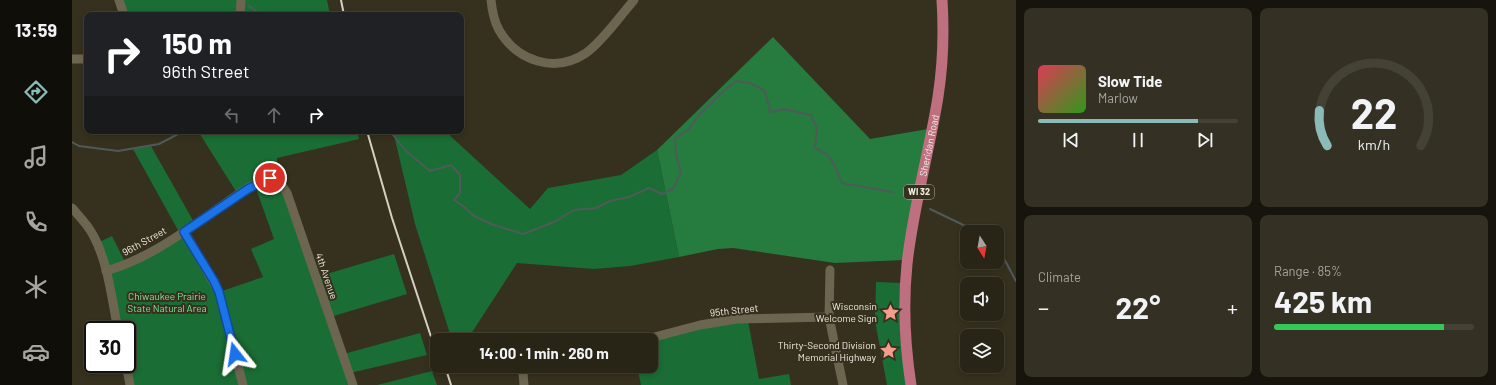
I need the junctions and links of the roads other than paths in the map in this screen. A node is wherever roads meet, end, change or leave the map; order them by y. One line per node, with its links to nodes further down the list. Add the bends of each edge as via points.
1 (119, 0): 6 (street)
2 (241, 0): 7 (street)
3 (491, 0): 4 (street, via 493,15 499,29 519,53 530,59 556,63 587,52 606,34)
4 (634, 0)
5 (942, 0): 25 (main road, Sheridan Road / WI 32, via 942,55 938,97 915,209 907,265 905,324)
6 (123, 12)
7 (240, 12)
8 (72, 59): 9 (street)
9 (84, 59)
10 (274, 178): 12 (street, 96th Street, via 248,189); 22 (street, 4th Avenue, via 281,183 287,193)
11 (72, 208): 14 (street, via 93,235)
12 (184, 232): 14 (street, 96th Street, via 142,258); 21 (street, via 219,292)
13 (830, 270): 15 (street)
14 (106, 271): 16 (street)
15 (829, 317): 17 (street, 95th Street, via 737,319); 24 (street)
16 (116, 321)
17 (658, 336)
18 (128, 373): 20 (street)
19 (523, 373): 23 (street)
20 (130, 385)
21 (243, 385)
22 (353, 385)
23 (524, 385)
24 (843, 385)
25 (911, 385)

